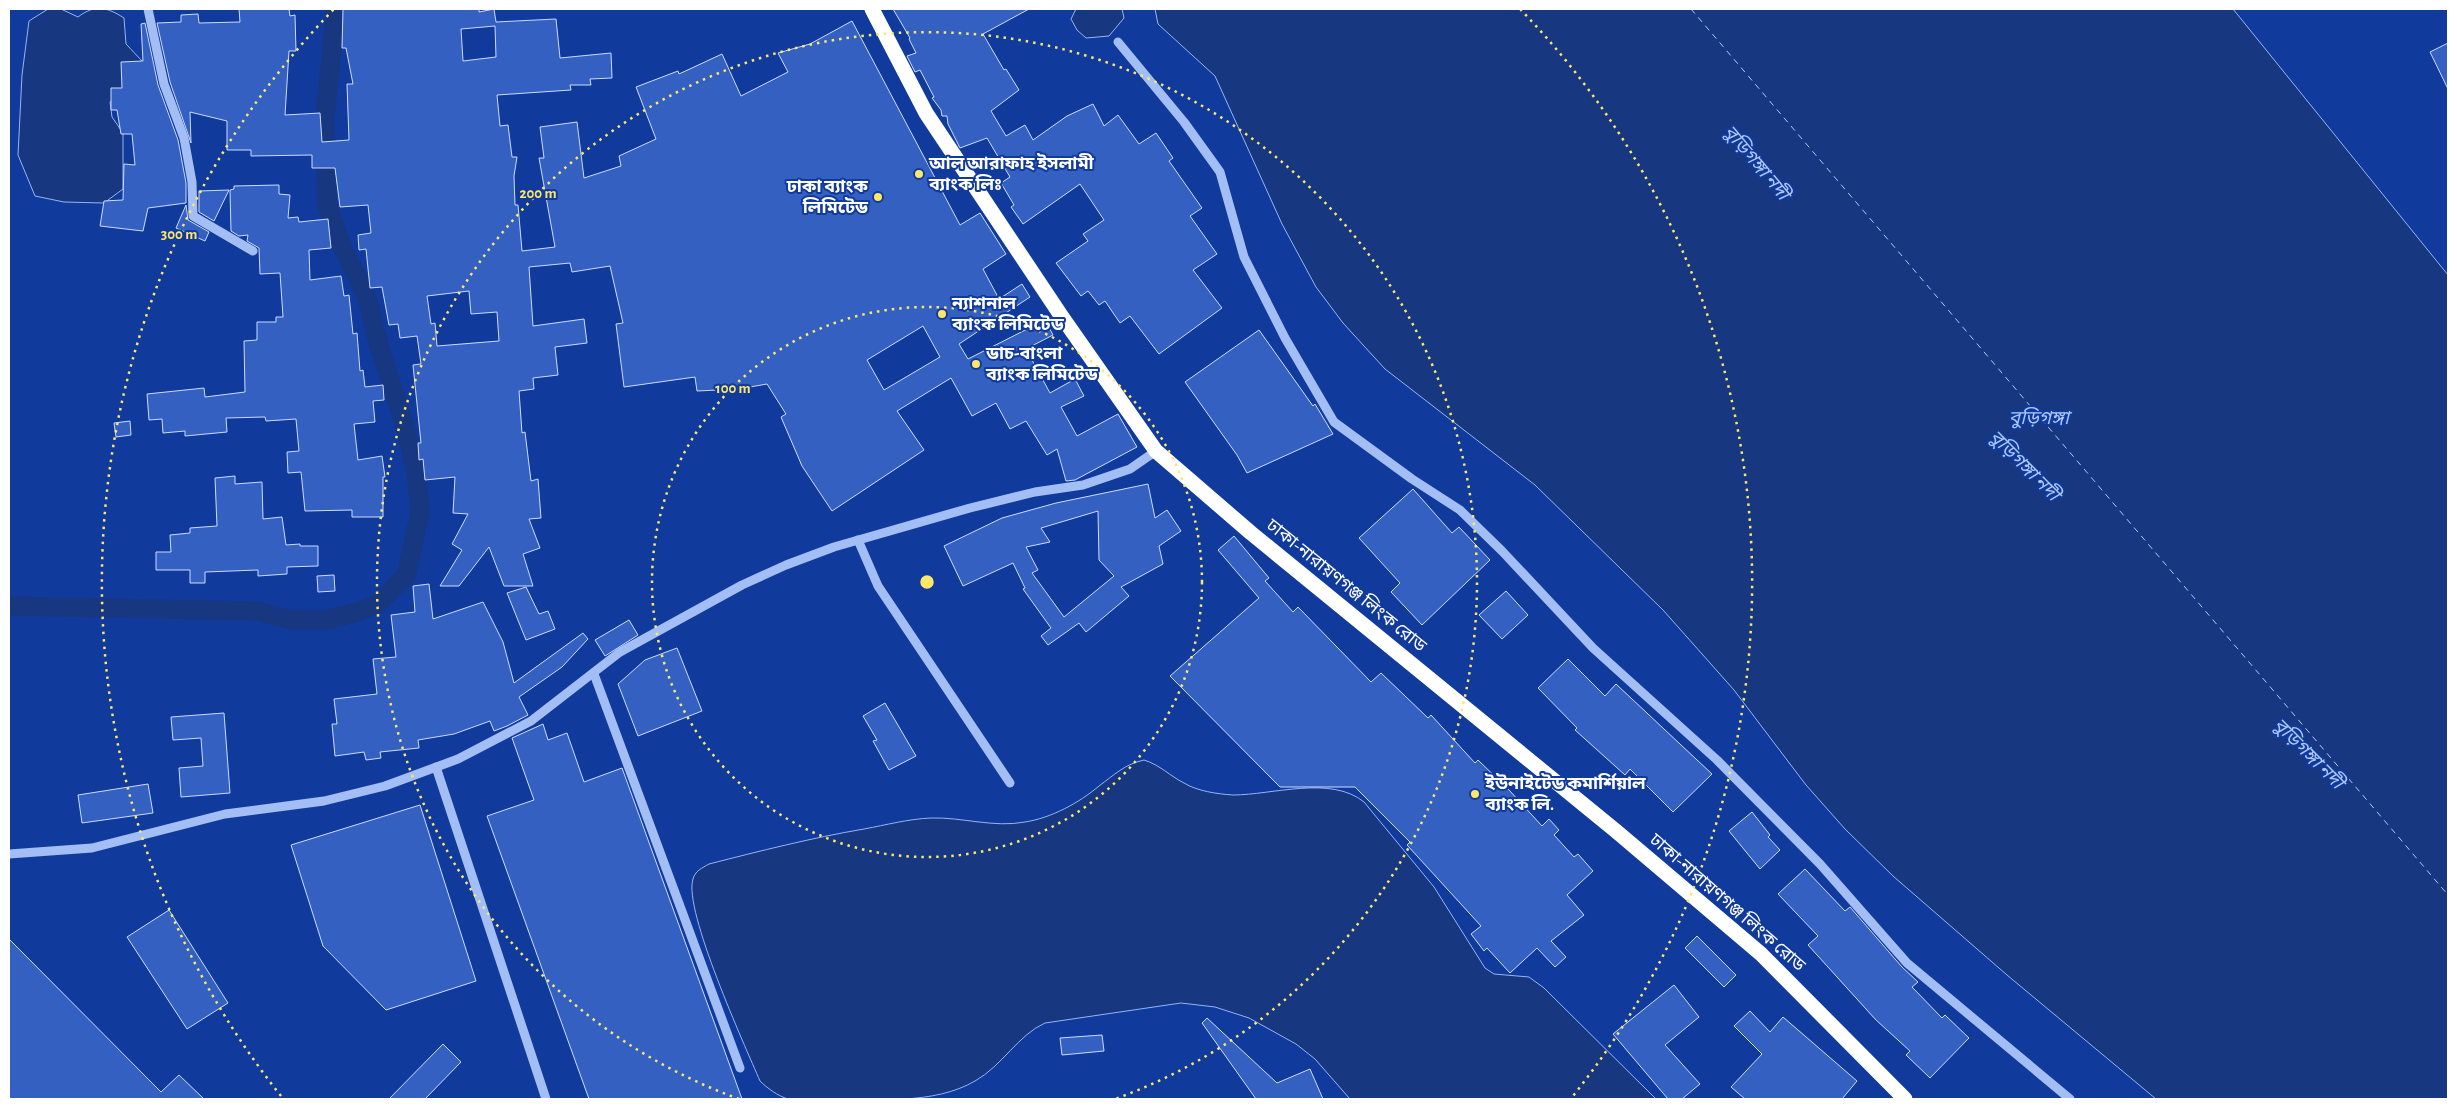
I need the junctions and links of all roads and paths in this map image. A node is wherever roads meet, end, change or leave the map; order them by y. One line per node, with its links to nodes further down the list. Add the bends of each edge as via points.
1 (148, 9): 4 (street, via 164,84 184,138 192,182 193,216)
2 (872, 9): 5 (highway, ঢাকা-নারায়ণগঞ্জ লিংক রোড, via 926,113)
3 (1118, 42): 14 (street, via 1184,122 1220,172 1244,257 1285,338 1334,422 1460,510 1593,648 1716,760 1792,836 1907,963)
4 (254, 251)
5 (1156, 452): 6 (street, via 1130,469 1083,486 1035,492); 13 (highway, ঢাকা-নারায়ণগঞ্জ লিংক রোড, via 1761,954)
6 (858, 540): 7 (street, via 786,565 742,585 620,652); 9 (street, via 878,586)
7 (594, 674): 8 (street, via 530,721); 11 (street)
8 (436, 767): 10 (street, via 385,786 324,801 225,814 92,848); 12 (street)
9 (1010, 782)
10 (9, 854)
11 (740, 1068)
12 (546, 1099)
13 (1904, 1099)
14 (2070, 1099)

